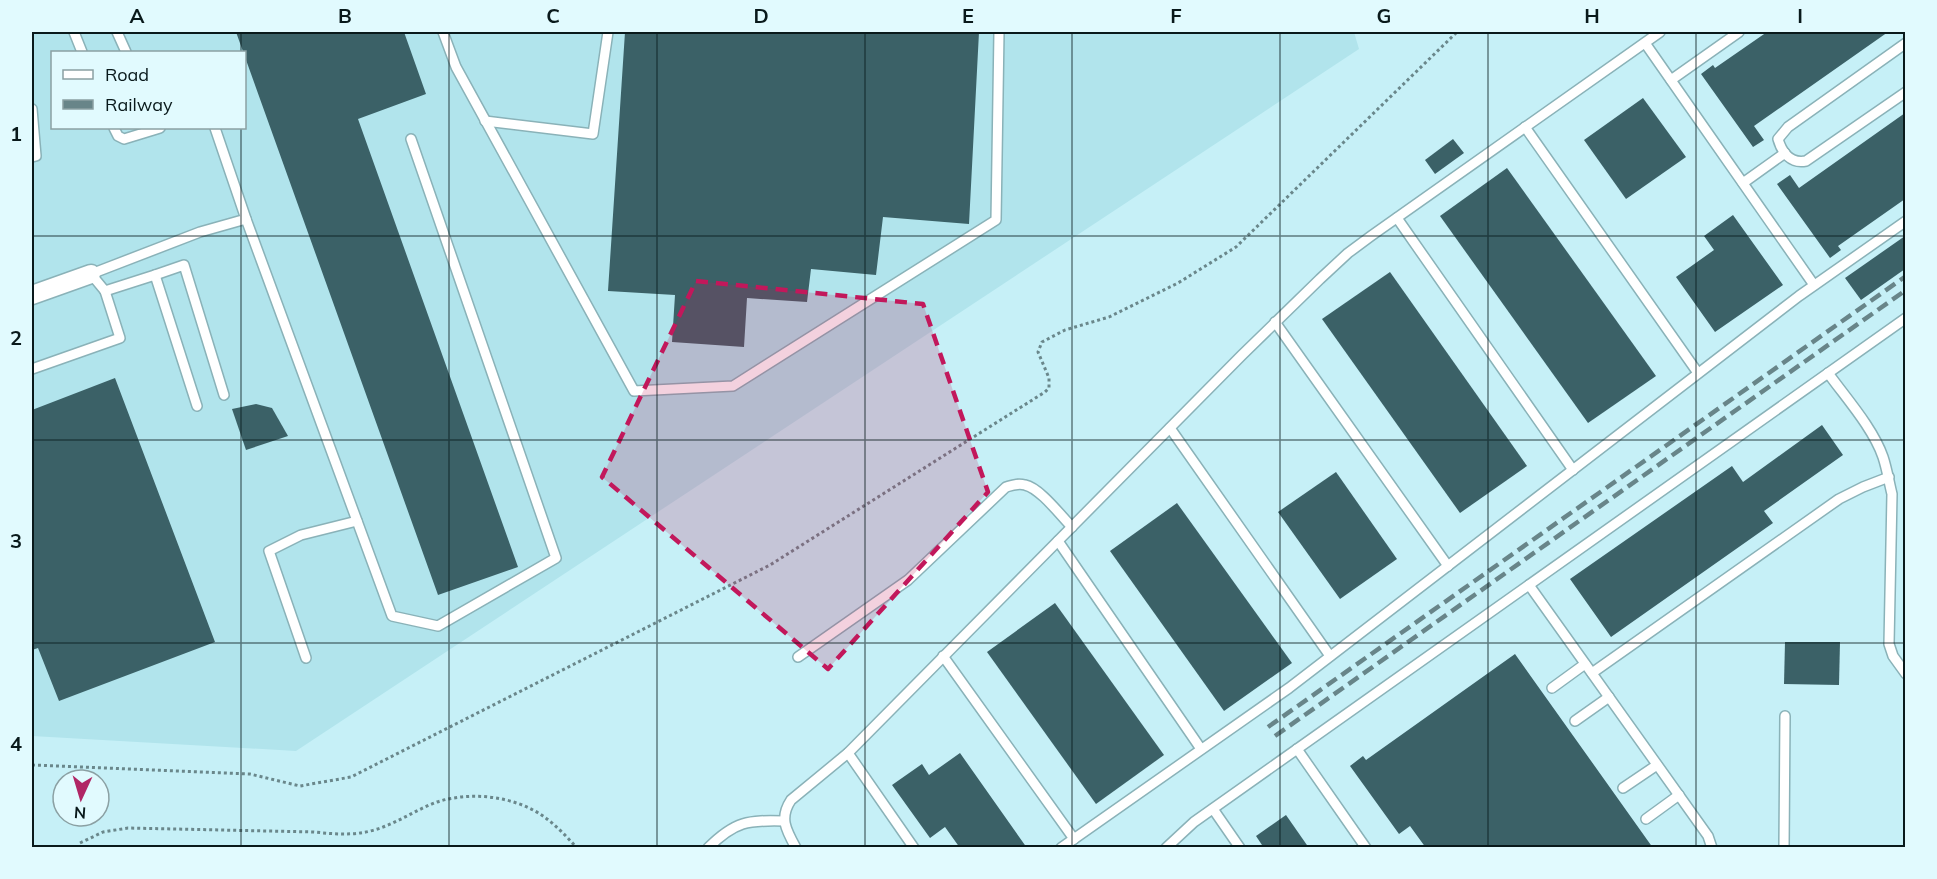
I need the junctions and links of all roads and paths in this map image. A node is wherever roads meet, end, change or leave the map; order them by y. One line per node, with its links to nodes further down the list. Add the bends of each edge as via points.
1 (74, 32): 11 (lane)
2 (117, 32): 12 (lane)
3 (443, 32): 16 (lane, via 456,67)
4 (608, 32): 16 (lane, via 593,134)
5 (999, 32): 16 (lane, via 996,220 733,386 634,391)
6 (1456, 32): 62 (path, via 1236,247 1178,283 1042,342 1038,352 1049,378 1046,392 770,565 351,777 300,786 250,774)
7 (1660, 32): 9 (lane)
8 (1739, 32): 13 (lane)
9 (1645, 43): 13 (lane); 17 (lane)
10 (1905, 43): 22 (lane, via 1788,126 1778,139)
11 (82, 51)
12 (126, 51)
13 (1671, 80): 24 (lane)
14 (1905, 92): 22 (lane, via 1806,161 1795,162)
15 (32, 109): 23 (lane, via 36,156)
16 (485, 121)
17 (1525, 127): 25 (lane); 36 (lane)
18 (114, 129): 19 (lane, via 124,139)
19 (155, 129)
20 (215, 129): 26 (lane)
21 (411, 139): 43 (lane, via 556,558 438,626 392,616)
22 (1785, 153): 24 (lane)
23 (32, 158)
24 (1743, 183): 30 (lane)
25 (1397, 218): 33 (lane, via 1348,253); 41 (lane)
26 (246, 219): 28 (lane, via 200,232); 43 (lane)
27 (1905, 221): 30 (lane)
28 (91, 274): 31 (lane); 32 (street)
29 (155, 274): 31 (lane); 38 (lane, via 184,265); 39 (lane)
30 (1814, 285): 36 (lane)
31 (105, 291): 35 (lane, via 120,338)
32 (32, 295)
33 (1275, 322): 40 (lane); 46 (lane)
34 (1903, 323): 37 (lane)
35 (32, 369)
36 (1698, 373): 41 (lane)
37 (1828, 373): 42 (lane, via 1873,436); 47 (lane)
38 (224, 395)
39 (197, 406)
40 (1170, 428): 44 (lane); 49 (lane)
41 (1573, 470): 46 (lane)
42 (1889, 477): 53 (lane, via 1839,499); 54 (lane, via 1889,644)
43 (357, 521): 51 (lane, via 300,535 269,551)
44 (1072, 527): 45 (lane); 50 (lane, via 1029,486 1006,487 908,580)
45 (1058, 541): 48 (lane); 59 (lane)
46 (1448, 566): 49 (lane)
47 (1529, 585): 52 (lane); 60 (lane)
48 (944, 656): 61 (lane); 69 (lane)
49 (1330, 656): 59 (lane)
50 (798, 657)
51 (306, 658)
52 (1585, 664): 53 (lane); 55 (lane)
53 (1592, 673): 56 (lane)
54 (1905, 674)
55 (1552, 688)
56 (1609, 698): 58 (lane); 63 (lane)
57 (1785, 716): 80 (lane)
58 (1575, 721)
59 (1201, 749): 69 (lane)
60 (1297, 749): 66 (lane); 78 (lane)
61 (848, 753): 68 (lane, via 791,800); 74 (lane)
62 (32, 765)
63 (1657, 765): 64 (lane); 65 (lane)
64 (1623, 788)
65 (1679, 795): 67 (lane); 79 (lane)
66 (1213, 809): 76 (lane); 77 (lane)
67 (1646, 819)
68 (784, 821): 72 (lane, via 740,824); 73 (lane)
69 (1074, 838): 75 (lane)
70 (80, 843): 71 (path, via 103,832 128,828 358,834 437,802 491,797 517,803 545,817)
71 (577, 848)
72 (708, 848)
73 (796, 848)
74 (914, 848)
75 (1061, 848)
76 (1166, 848)
77 (1240, 848)
78 (1366, 848)
79 (1712, 848)
80 (1784, 848)

